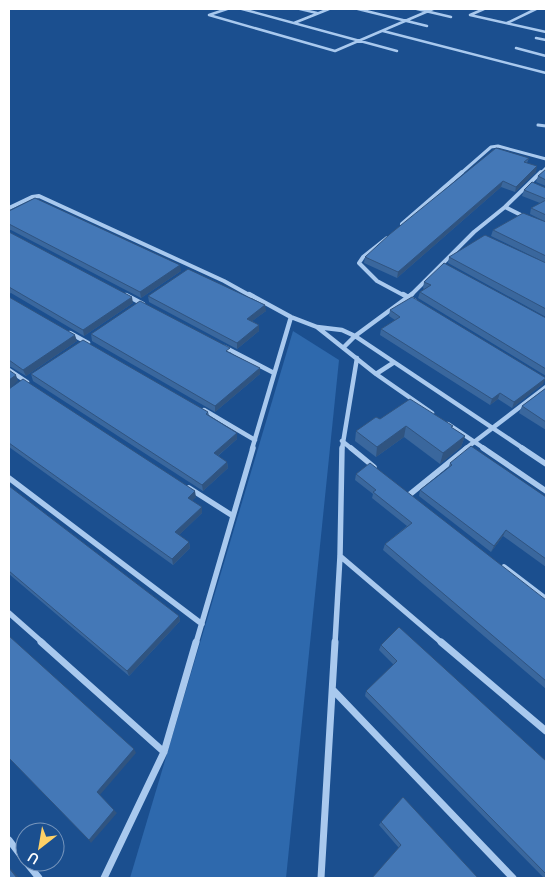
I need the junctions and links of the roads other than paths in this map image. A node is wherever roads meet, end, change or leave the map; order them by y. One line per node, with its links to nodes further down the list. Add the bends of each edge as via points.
1 (228, 9): 20 (street, via 209,15 335,51)
2 (242, 9): 14 (street)
3 (300, 9): 11 (street)
4 (329, 9): 11 (street)
5 (358, 9): 13 (street)
6 (417, 9): 10 (street)
7 (433, 9): 10 (street)
8 (484, 9): 15 (street, via 470,15)
9 (536, 9): 15 (street)
10 (428, 11): 12 (street); 13 (street)
11 (318, 13): 14 (street)
12 (452, 17)
13 (405, 21): 16 (street); 17 (street)
14 (293, 23): 20 (street)
15 (507, 23): 18 (street)
16 (427, 26)
17 (382, 30): 20 (street); 25 (street)
18 (546, 32)
19 (536, 38): 21 (street)
20 (359, 40): 23 (street)
21 (546, 40)
22 (516, 48): 24 (street)
23 (397, 51)
24 (546, 56)
25 (546, 73)
26 (538, 125): 27 (street)
27 (546, 126)
28 (546, 159): 35 (street, via 491,147)
29 (546, 168): 30 (street)
30 (530, 183): 31 (street); 32 (street)
31 (538, 187)
32 (505, 207): 34 (street); 37 (street)
33 (9, 208): 40 (street, via 39,196)
34 (530, 218)
35 (400, 226)
36 (393, 232): 44 (street, via 359,263 380,284)
37 (474, 232): 38 (street); 39 (street)
38 (482, 236)
39 (441, 264): 41 (street); 44 (street)
40 (194, 267): 42 (street); 50 (street)
41 (450, 269)
42 (187, 272)
43 (124, 294): 47 (street)
44 (409, 297): 46 (street); 54 (street)
45 (149, 298): 47 (street)
46 (417, 302)
47 (141, 303): 48 (street); 49 (street)
48 (149, 307)
49 (133, 308)
50 (290, 316): 51 (street); 63 (street)
51 (318, 327): 54 (street, via 342,330); 59 (street)
52 (68, 331): 55 (street)
53 (92, 336): 55 (street)
54 (355, 336): 59 (street); 61 (street)
55 (84, 341): 57 (street); 58 (street)
56 (216, 342): 63 (street)
57 (77, 346)
58 (93, 346)
59 (344, 347): 60 (street)
60 (356, 358): 64 (street); 73 (street)
61 (393, 363): 64 (street); 71 (street)
62 (9, 370): 66 (street)
63 (274, 373): 72 (street)
64 (376, 374): 74 (street)
65 (33, 376): 66 (street)
66 (25, 381): 67 (street); 68 (street)
67 (17, 386)
68 (34, 386)
69 (546, 387): 71 (street)
70 (195, 405): 72 (street)
71 (492, 429): 74 (street); 75 (street)
72 (255, 440): 83 (street)
73 (342, 441): 76 (street); 84 (street)
74 (474, 442): 80 (street); 81 (street)
75 (546, 464)
76 (379, 471)
77 (9, 478): 88 (street)
78 (183, 484): 83 (street)
79 (401, 489): 81 (street)
80 (546, 491)
81 (408, 495): 82 (street)
82 (416, 501)
83 (233, 516): 88 (street)
84 (340, 556): 89 (street); 90 (street)
85 (500, 565): 86 (street)
86 (546, 600)
87 (9, 613): 91 (street)
88 (202, 624): 91 (street)
89 (333, 690): 93 (street); 94 (street)
90 (546, 731)
91 (164, 752): 92 (street)
92 (104, 878)
93 (321, 878)
94 (512, 878)

